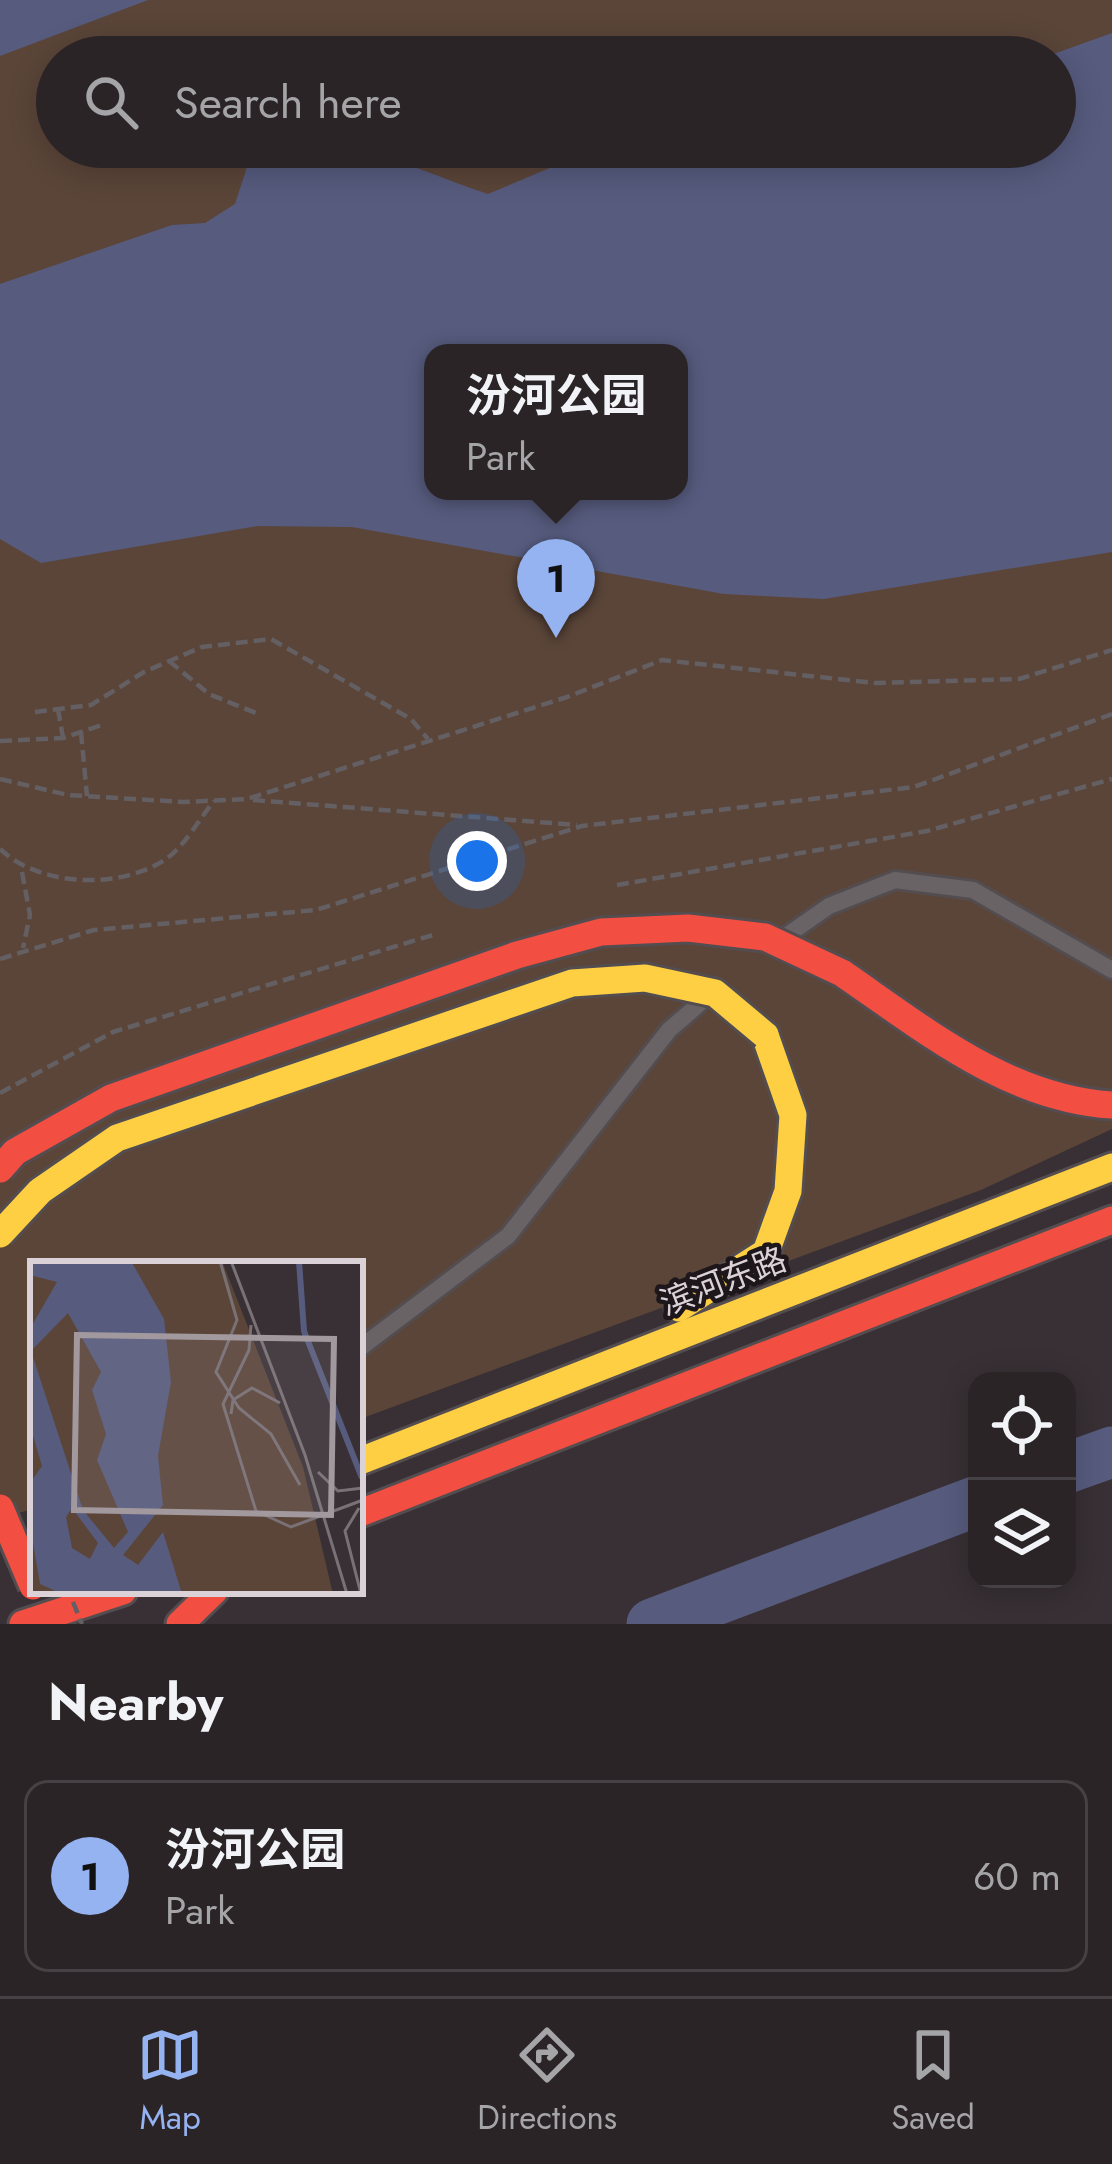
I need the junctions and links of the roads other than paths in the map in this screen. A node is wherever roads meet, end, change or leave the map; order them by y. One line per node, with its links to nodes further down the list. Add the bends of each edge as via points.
1 (760, 954): 2 (lane, via 829,906 896,880 974,890)
2 (1112, 970)
3 (728, 978): 9 (lane, via 669,1030 508,1237)
4 (1112, 1106): 6 (main road, bridge, via 1036,1091 765,937 688,928 601,932 110,1098 15,1152)
5 (1112, 1167): 10 (main road, 滨河东路)
6 (0, 1169)
7 (1112, 1220): 13 (main road)
8 (0, 1234): 10 (main road, bridge, via 40,1191 117,1138 572,982 645,978 715,994 765,1035 793,1114 788,1192 766,1252 702,1296)
9 (363, 1346)
10 (488, 1412): 11 (main road, 滨河东路)
11 (363, 1460)
12 (0, 1508): 15 (main road, bridge)
13 (363, 1512)
14 (30, 1572): 16 (main road)
15 (30, 1579)
16 (0, 1582)
17 (36, 1594): 23 (main road)
18 (114, 1594): 22 (main road)
19 (211, 1594): 24 (main road)
20 (0, 1609): 21 (main road)
21 (7, 1624)
22 (23, 1624)
23 (49, 1624)
24 (180, 1624)

